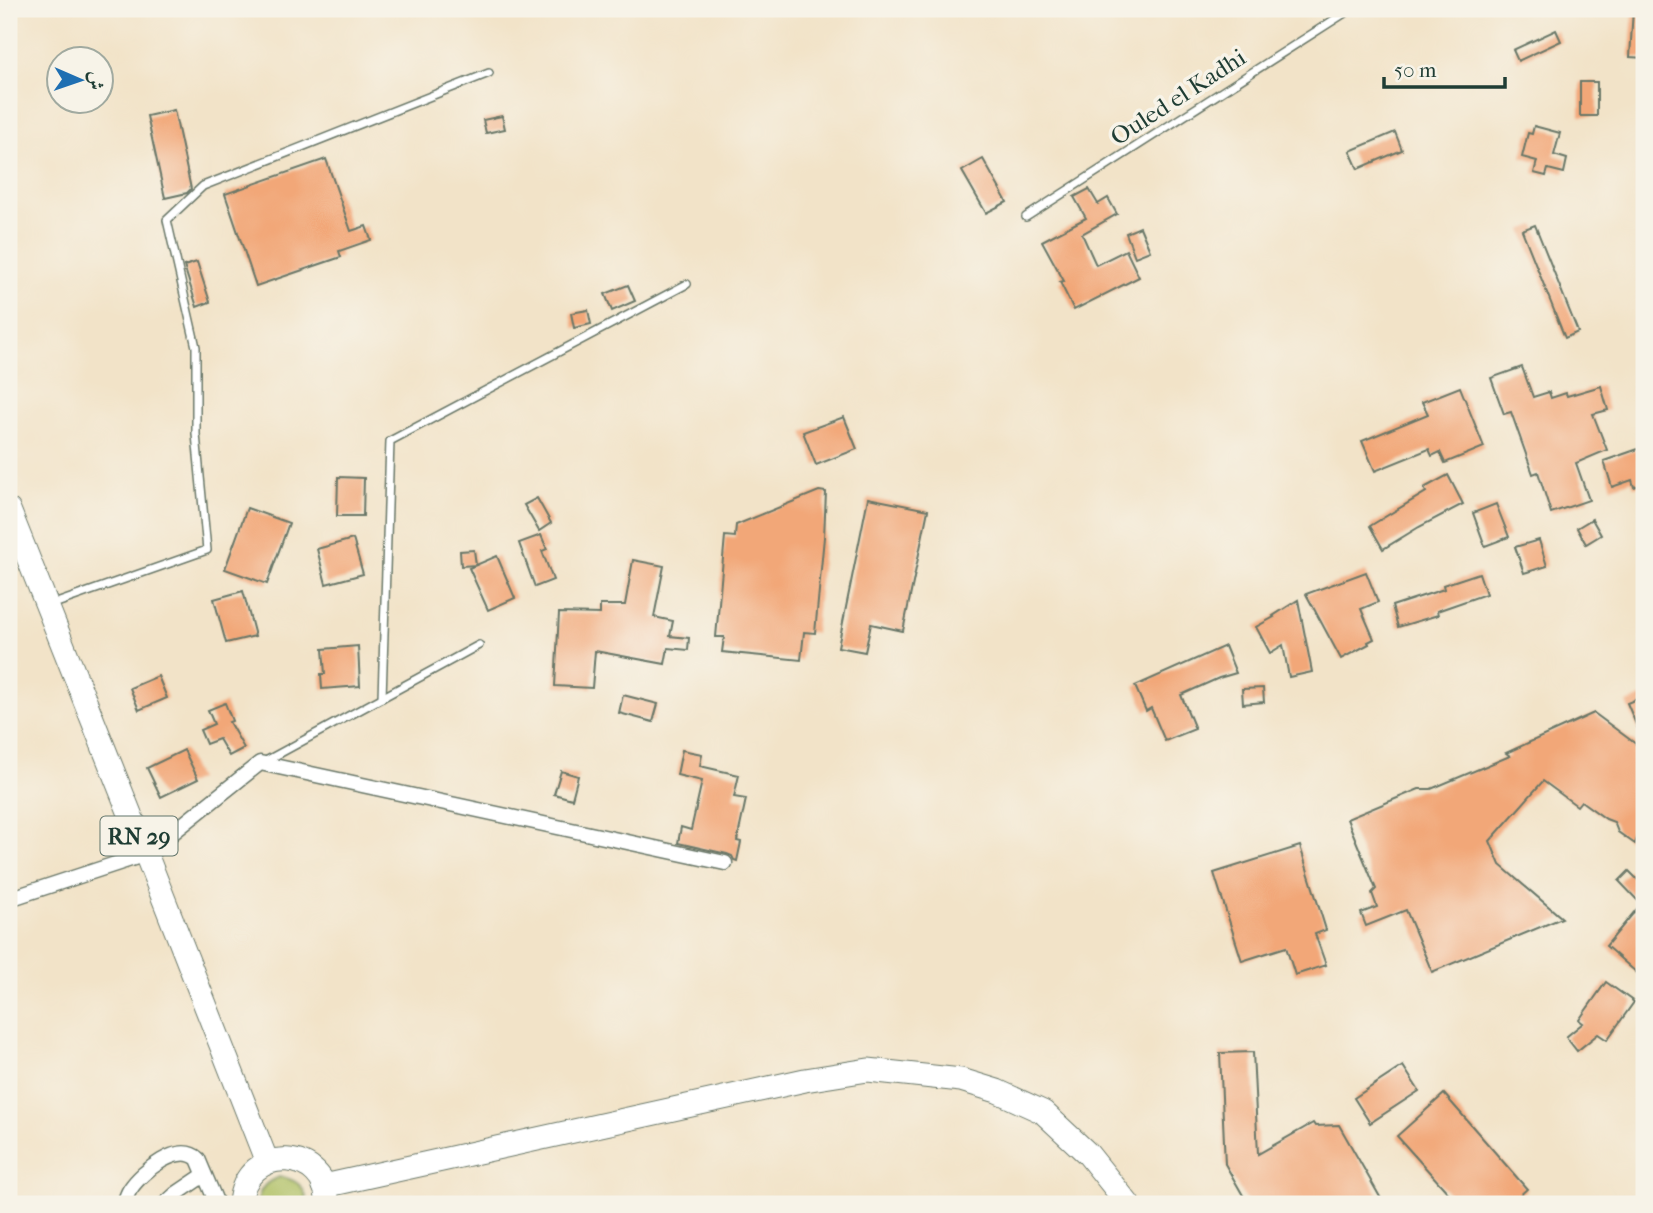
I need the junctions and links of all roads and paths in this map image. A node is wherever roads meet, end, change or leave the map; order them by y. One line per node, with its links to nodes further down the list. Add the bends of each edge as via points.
1 (1351, 9): 3 (lane, Ouled el Kadhi)
2 (489, 73): 6 (lane, via 203,186 167,220 196,347 196,434 207,550)
3 (1026, 217)
4 (687, 284): 8 (lane, via 390,441)
5 (9, 510): 6 (main road, RN 29)
6 (47, 606): 10 (main road, RN 29)
7 (480, 645): 8 (lane)
8 (382, 698): 9 (lane)
9 (260, 763): 10 (street); 11 (street)
10 (146, 854): 12 (street); 13 (main road, RN 29)
11 (725, 863)
12 (9, 899)
13 (267, 1162): 15 (main road, via 300,1162 315,1171); 19 (main road, via 247,1180)
14 (204, 1175): 16 (street, via 192,1154 166,1158 144,1172); 17 (street); 18 (street)
15 (326, 1195): 20 (main road, via 792,1083 868,1070 961,1080 1043,1112 1088,1154)
16 (124, 1204)
17 (165, 1204)
18 (217, 1204)
19 (240, 1204)
20 (1128, 1204)

